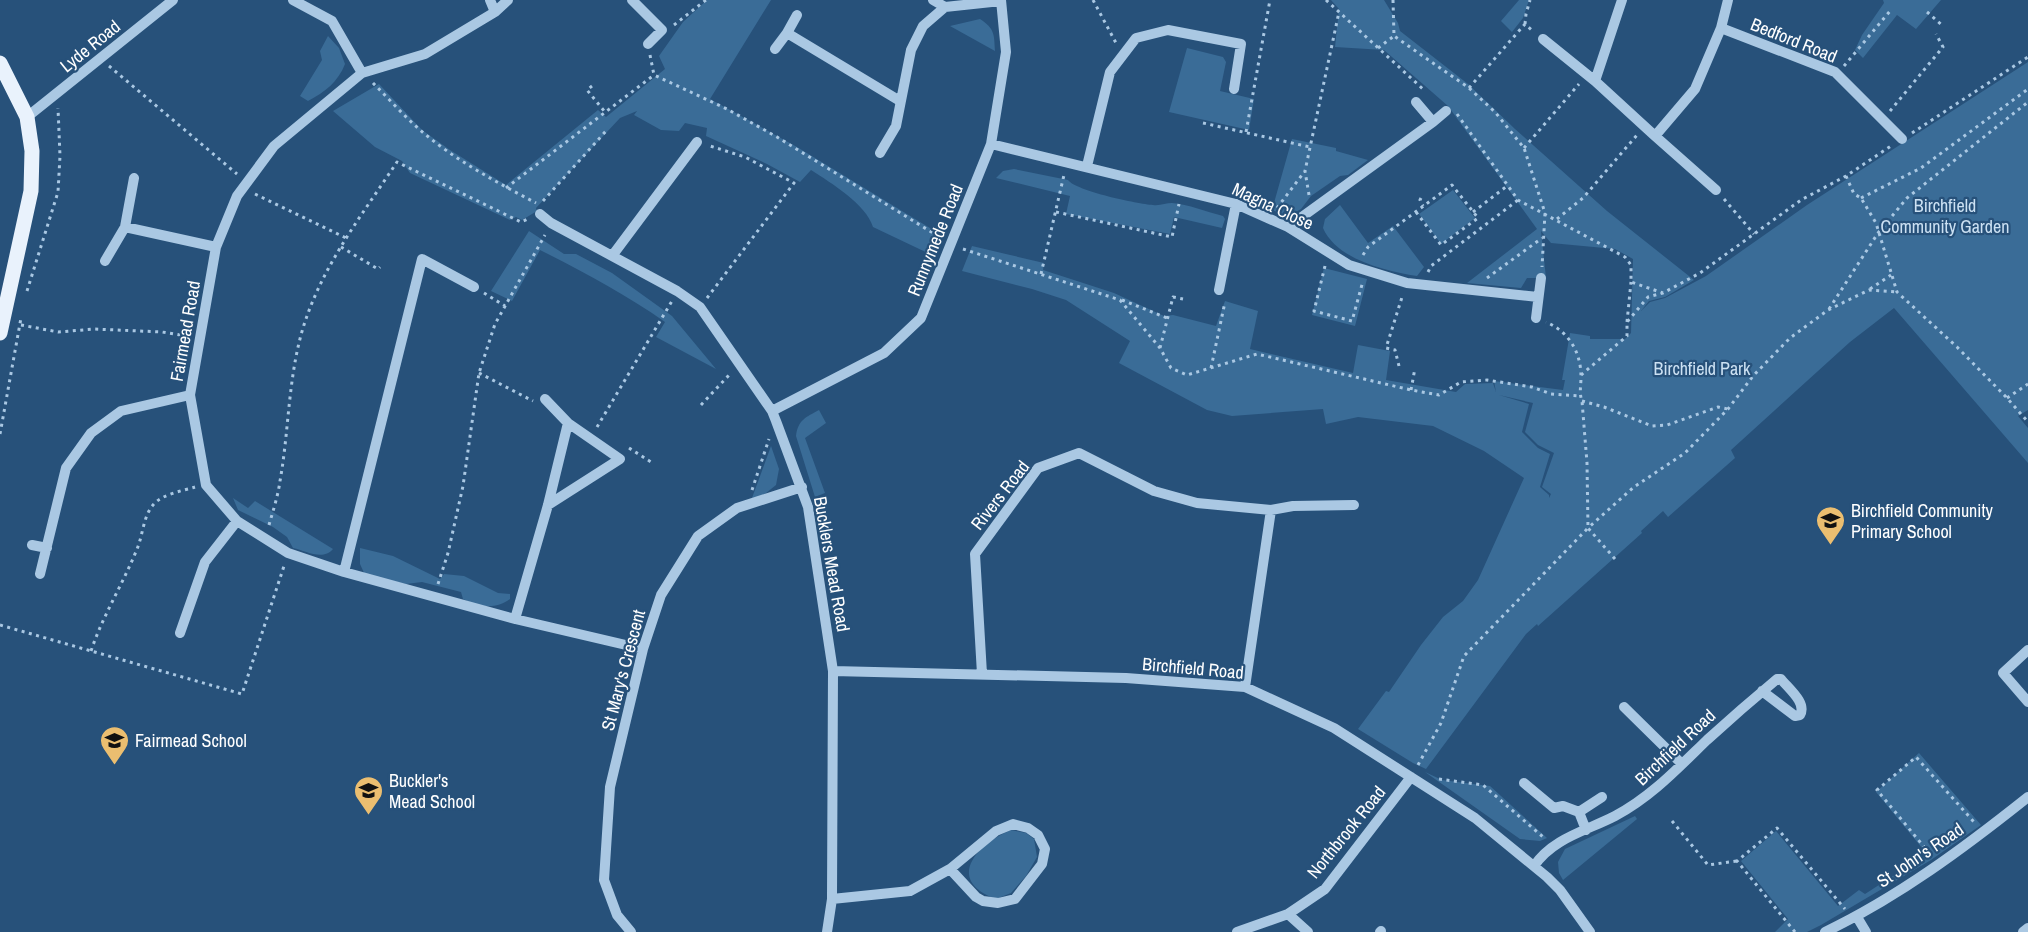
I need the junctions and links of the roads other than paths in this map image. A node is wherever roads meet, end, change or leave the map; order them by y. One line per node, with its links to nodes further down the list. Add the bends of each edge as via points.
1 (173, 0): 25 (street, Lyde Road)
2 (293, 0): 19 (street, via 332,21)
3 (490, 0): 11 (street)
4 (508, 0): 11 (street)
5 (632, 0): 16 (street, via 662,30)
6 (933, 0): 10 (street)
7 (1622, 0): 20 (street)
8 (1728, 0): 13 (street)
9 (1001, 1): 10 (street, Runnymede Road); 30 (street, Runnymede Road, via 1006,52)
10 (945, 7): 22 (street, via 923,26 911,50)
11 (495, 12): 19 (street, via 425,54)
12 (797, 15): 14 (street)
13 (1721, 28): 27 (street, via 1695,89); 28 (street, Bedford Road, via 1838,74)
14 (787, 33): 17 (street); 22 (street)
15 (1543, 39): 20 (street)
16 (648, 44)
17 (775, 49)
18 (0, 63): 25 (main road)
19 (362, 73): 39 (street, Fairmead Road, via 274,146 237,196)
20 (1591, 78): 27 (street)
21 (1234, 89): 32 (street, via 1241,44 1168,30 1136,38 1110,72)
22 (900, 101): 31 (street, via 896,126)
23 (1416, 102): 26 (street)
24 (1446, 111): 26 (street)
25 (27, 117): 47 (main road, via 32,152 31,191)
26 (1433, 122): 38 (street)
27 (1655, 136): 34 (street)
28 (1902, 139)
29 (697, 142): 40 (street)
30 (991, 144): 32 (street, Magna Close); 50 (street, Runnymede Road, via 921,318 884,353)
31 (880, 153)
32 (1087, 166): 35 (street, Magna Close)
33 (134, 178): 37 (street)
34 (1716, 190)
35 (1236, 204): 38 (street, Magna Close); 44 (street)
36 (540, 214): 40 (street, Bucklers Mead Road)
37 (125, 227): 39 (street); 41 (street)
38 (1288, 227): 45 (street, Magna Close, via 1361,269 1407,283)
39 (216, 247): 48 (street, Fairmead Road)
40 (612, 256): 50 (street, Bucklers Mead Road, via 700,307)
41 (105, 261)
42 (1541, 278): 45 (street)
43 (474, 287): 59 (street, via 422,259)
44 (1219, 290)
45 (1538, 297): 46 (street)
46 (1536, 318)
47 (0, 333)
48 (190, 395): 56 (street, Fairmead Road, via 206,484); 58 (street, via 121,411 91,433 66,468)
49 (545, 399): 51 (street)
50 (774, 416): 52 (street, Bucklers Mead Road)
51 (568, 423): 53 (street); 53 (street, via 620,459)
52 (802, 487): 63 (street, St Mary's Crescent, via 737,508 698,536 661,595); 65 (street, Bucklers Mead Road)
53 (548, 505): 61 (street)
54 (1354, 506): 55 (street, Rivers Road)
55 (1271, 510): 66 (street, Rivers Road, via 1197,503 1154,491 1079,453 1038,468 975,554); 67 (street)
56 (237, 521): 59 (street, Fairmead Road, via 288,553); 62 (street, via 205,562)
57 (32, 545): 58 (street)
58 (47, 548): 60 (street)
59 (345, 572): 61 (street, Fairmead Road)
60 (40, 573)
61 (515, 620): 63 (street, Fairmead Road)
62 (180, 633)
63 (643, 649): 84 (street, St Mary's Crescent, via 610,787 604,880 617,915)
64 (2028, 650): 69 (street, via 2003,673)
65 (833, 671): 66 (street, Birchfield Road); 80 (street, Bucklers Mead Road)
66 (982, 674): 67 (street, Birchfield Road, via 1126,678)
67 (1245, 687): 72 (street, Birchfield Road, via 1334,728)
68 (1761, 692): 71 (street, Birchfield Road)
69 (2028, 702)
70 (1624, 706): 71 (street)
71 (1682, 764): 77 (street, Birchfield Road, via 1639,802)
72 (1411, 777): 78 (street, Birchfield Road, via 1474,818); 81 (street, Northbrook Road, via 1325,889)
73 (1524, 783): 76 (street, via 1554,808 1563,806)
74 (1602, 797): 76 (street)
75 (2028, 797): 82 (street, St John's Road, via 1939,864)
76 (1580, 812): 77 (street)
77 (1586, 830): 78 (street, Birchfield Road, via 1555,843)
78 (1534, 866): 88 (street, Birchfield Road, via 1560,890)
79 (950, 869): 79 (street, via 996,831 1013,824 1038,835 1045,849 1042,864 1015,899 998,903 983,902); 80 (street, via 910,891)
80 (832, 899): 85 (street, Bucklers Mead Road)
81 (1288, 914): 86 (street, Northbrook Road); 87 (street)
82 (1855, 918): 89 (street, St John's Road); 90 (street)
83 (2028, 928): 91 (street)
84 (631, 932)
85 (827, 932)
86 (1237, 932)
87 (1308, 932)
88 (1590, 932)
89 (1825, 932)
90 (1866, 932)
91 (2023, 932)

